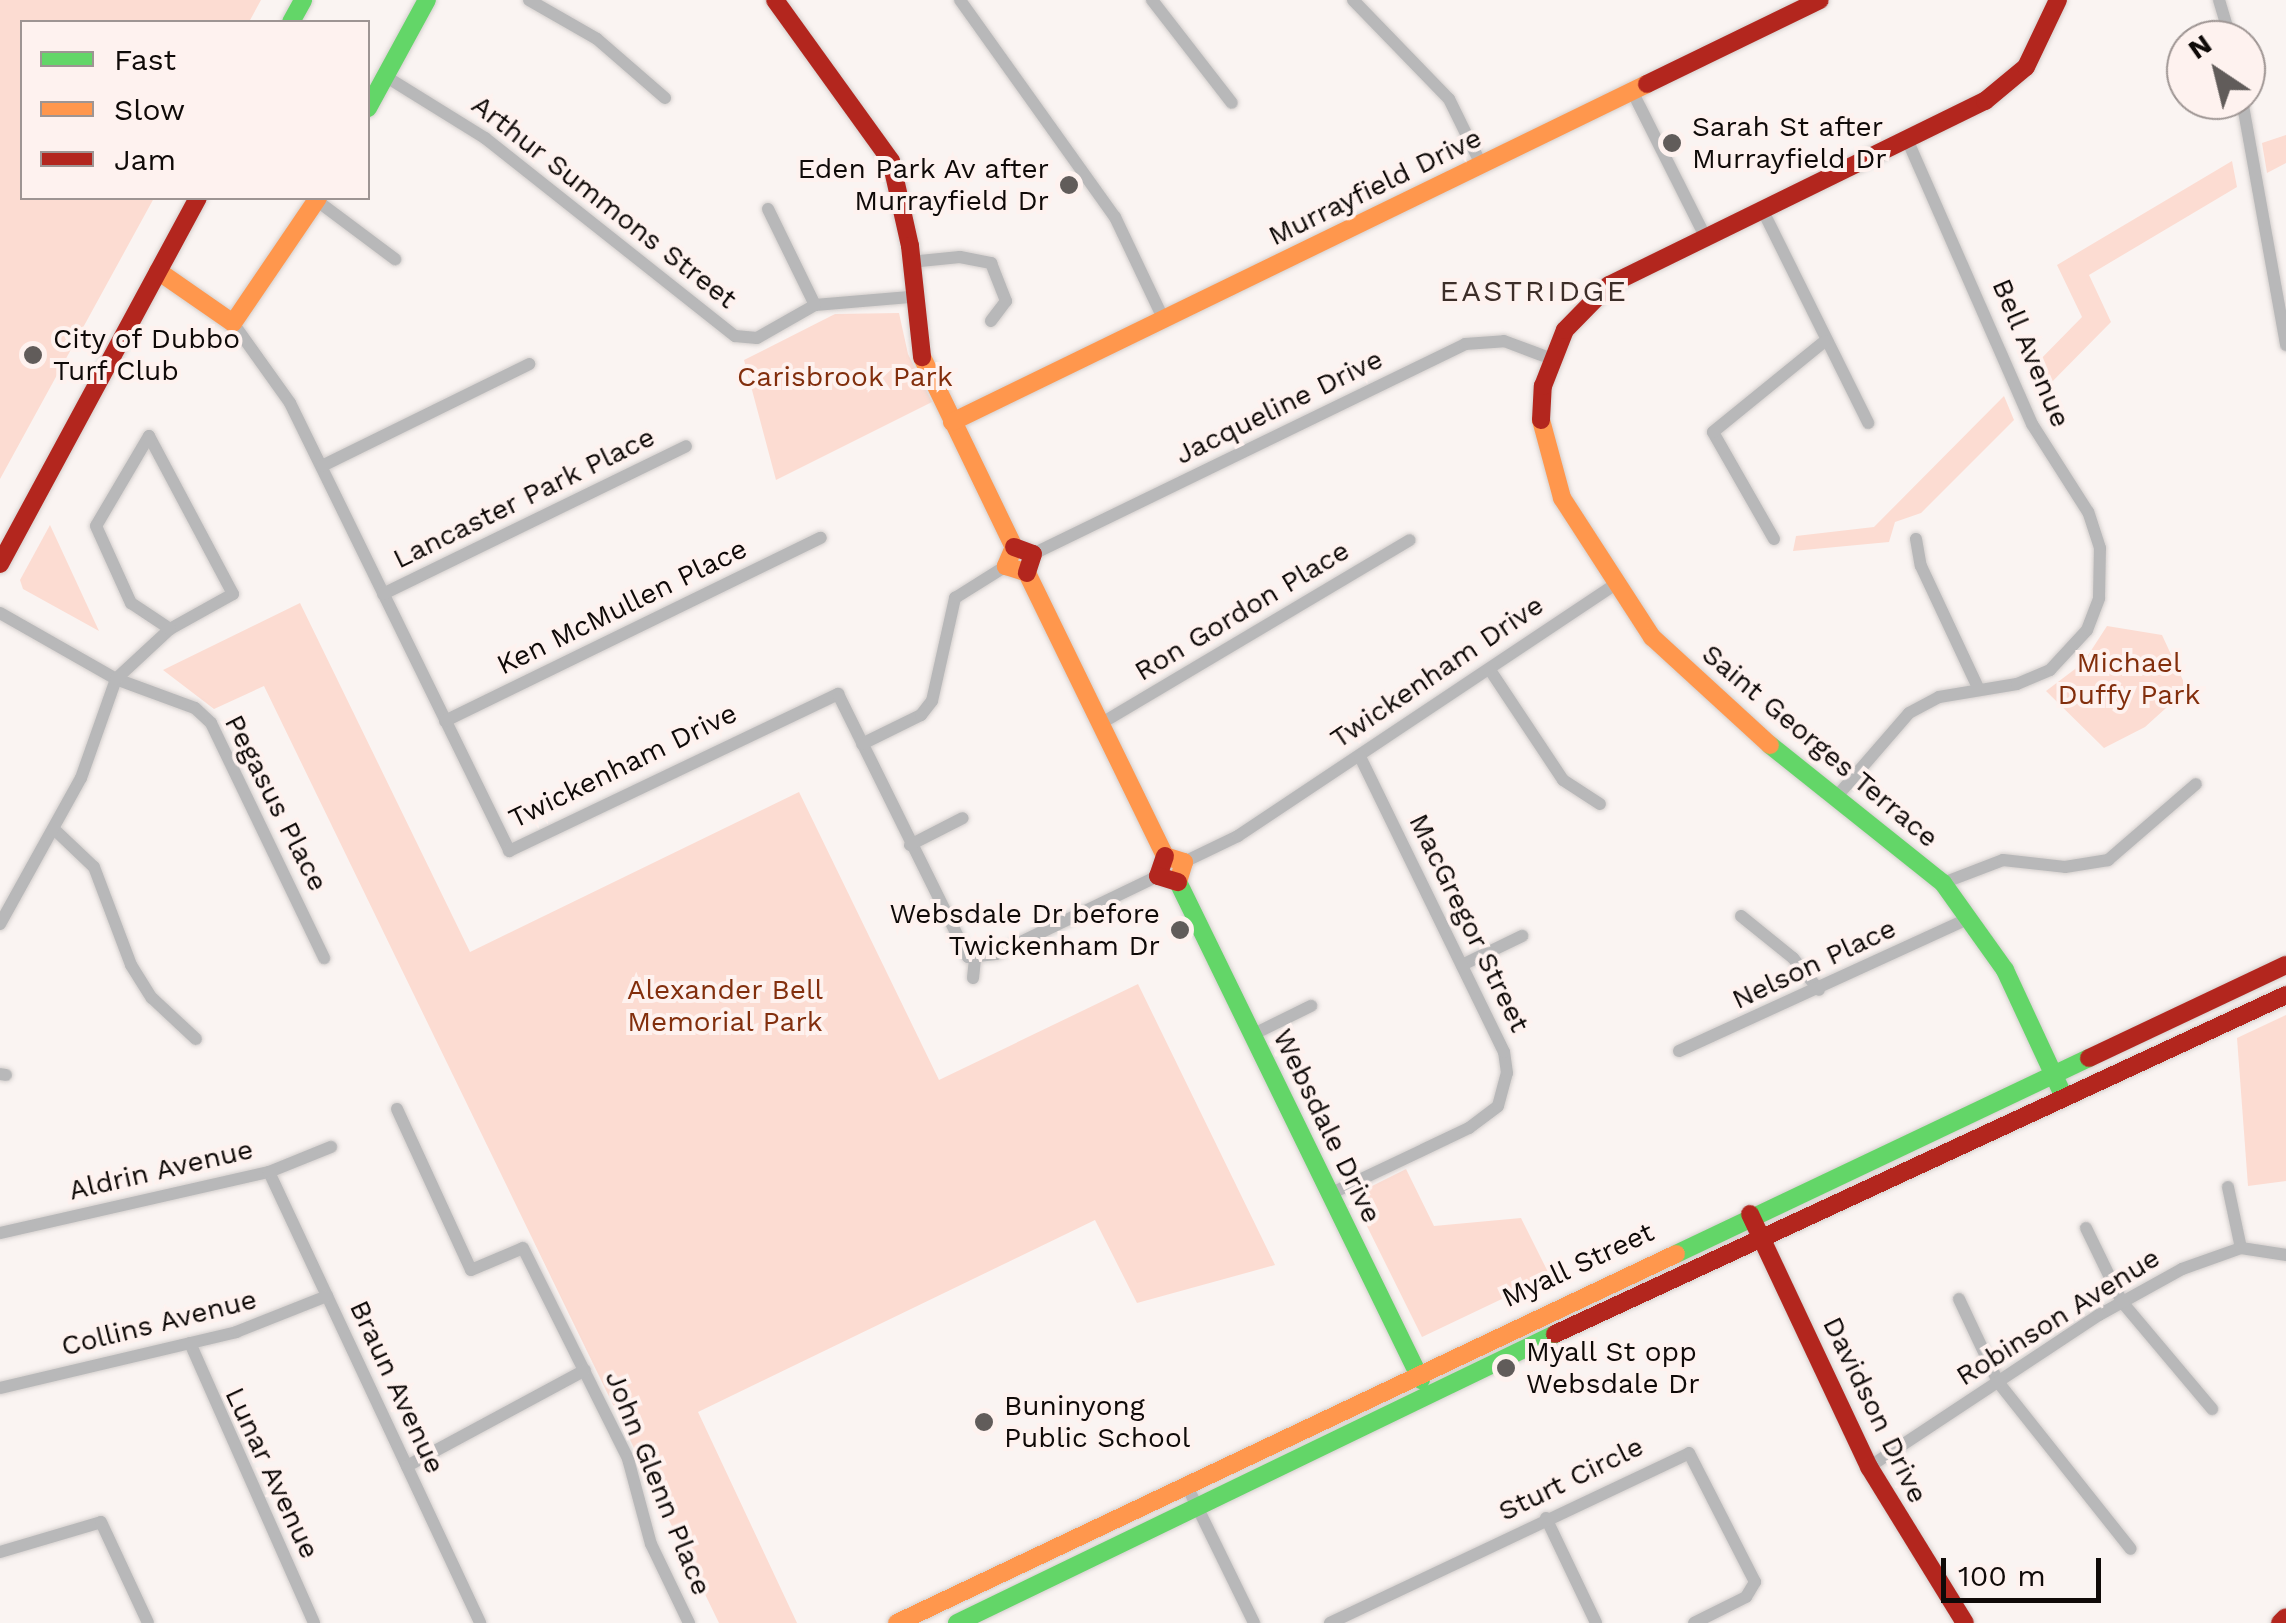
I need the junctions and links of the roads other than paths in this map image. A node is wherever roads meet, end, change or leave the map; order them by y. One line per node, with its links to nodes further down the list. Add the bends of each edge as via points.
1 (427, 0): 9 (street)
2 (529, 0): 11 (street, via 597,38)
3 (775, 0): 24 (street, via 891,161)
4 (960, 0): 29 (street, via 1115,217)
5 (1152, 0): 12 (street)
6 (1353, 0): 16 (street, via 1449,99)
7 (1820, 0): 10 (street, Murrayfield Drive)
8 (2058, 0): 15 (street, Saint Georges Terrace, via 2026,67 2008,85)
9 (385, 76): 13 (street); 28 (street, Arthur Summons Street, via 485,138 735,336 757,338)
10 (1634, 94): 16 (street, Murrayfield Drive); 22 (street)
11 (665, 98)
12 (1232, 103)
13 (370, 104)
14 (2246, 120): 26 (street)
15 (1907, 139): 21 (street, Saint Georges Terrace); 55 (street, Bell Avenue, via 2032,424 2073,484 2100,548 2098,598 2071,653 2017,684)
16 (1482, 166): 29 (street, Murrayfield Drive)
17 (197, 200): 25 (street)
18 (316, 200): 31 (street)
19 (318, 200): 23 (street)
20 (768, 209): 28 (street)
21 (1762, 209): 22 (street, Saint Georges Terrace); 32 (street)
22 (1705, 236): 34 (street, Saint Georges Terrace, via 1610,284 1565,330)
23 (395, 258)
24 (910, 262): 27 (street); 30 (street, via 960,256 991,262 1006,302)
25 (158, 272): 31 (street, Twickenham Drive); 46 (street)
26 (2281, 290): 33 (street)
27 (910, 297): 28 (street, Arthur Summons Street); 36 (street, via 920,354)
28 (815, 305)
29 (1164, 320): 36 (street, Murrayfield Drive)
30 (991, 321)
31 (233, 323): 39 (street, Twickenham Drive, via 272,370)
32 (1825, 341): 37 (street); 41 (street, via 1713,432)
33 (2286, 345)
34 (1552, 358): 45 (street, Jacqueline Drive, via 1504,340 1465,344); 49 (street, Saint Georges Terrace, via 1541,424 1548,461)
35 (529, 364): 39 (street)
36 (952, 422): 44 (street)
37 (1868, 422)
38 (686, 446): 50 (street, Lancaster Park Place)
39 (322, 466): 50 (street, Twickenham Drive)
40 (821, 538): 56 (street, Ken McMullen Place)
41 (1774, 539)
42 (1916, 539): 55 (street, via 1921,566)
43 (1410, 540): 57 (street, Ron Gordon Place)
44 (1014, 547): 45 (street); 47 (street)
45 (1033, 554): 48 (street)
46 (0, 564)
47 (1006, 566): 48 (street); 58 (street, via 954,598 932,701 922,714)
48 (1027, 573): 57 (street)
49 (1615, 586): 53 (street, Twickenham Drive); 61 (street, Saint Georges Terrace, via 1692,679)
50 (383, 594): 56 (street, Twickenham Drive)
51 (0, 612): 54 (street, Pegasus Place)
52 (170, 629): 52 (street, via 233,594 149,436 96,526 131,603); 54 (street)
53 (1490, 670): 59 (street, Twickenham Drive); 62 (street, via 1563,780)
54 (116, 678): 64 (street); 75 (street, Pegasus Place, via 195,708 211,723)
55 (1979, 690): 61 (street, Bell Avenue, via 1939,697 1909,713)
56 (445, 721): 58 (street, Twickenham Drive, via 509,851 838,694)
57 (1100, 724): 66 (street)
58 (862, 744): 65 (street, Twickenham Drive)
59 (1360, 757): 67 (street, Twickenham Drive, via 1238,836); 77 (street, MacGregor Street)
60 (2196, 784): 70 (street, via 2108,860 2064,868 2003,860)
61 (1838, 796): 70 (street, Saint Georges Terrace)
62 (1600, 804)
63 (964, 818): 65 (street)
64 (56, 831): 73 (street); 84 (street, via 94,867 123,946 152,998)
65 (910, 845): 76 (street, Twickenham Drive, via 962,951)
66 (1165, 856): 67 (street); 68 (street)
67 (1184, 862): 69 (street)
68 (1158, 876): 69 (street); 76 (street)
69 (1178, 882): 83 (street, Websdale Drive)
70 (1942, 883): 72 (street, Saint Georges Terrace)
71 (1741, 916): 80 (street, via 1793,958)
72 (1969, 918): 80 (street, Nelson Place); 86 (street, Saint Georges Terrace, via 2005,970)
73 (0, 924)
74 (1522, 936): 77 (street)
75 (324, 958)
76 (975, 960): 79 (street)
77 (1462, 965): 92 (street, MacGregor Street, via 1504,1052 1507,1074 1498,1106 1470,1128)
78 (2286, 965): 86 (street, Myall Street)
79 (972, 978)
80 (1819, 990): 85 (street, Nelson Place)
81 (2286, 995): 87 (street, Myall Street)
82 (1312, 1006): 83 (street)
83 (1252, 1035): 92 (street, Websdale Drive)
84 (196, 1039)
85 (1678, 1051)
86 (2053, 1073): 87 (street, Saint Georges Terrace); 93 (street, Myall Street)
87 (2064, 1097): 96 (street, Myall Street)
88 (397, 1109): 103 (street, John Glenn Place, via 471,1270 523,1248)
89 (331, 1147): 90 (street, Aldrin Avenue)
90 (269, 1172): 95 (street, Aldrin Avenue); 99 (street, Braun Avenue)
91 (2228, 1187): 97 (street)
92 (1330, 1194): 104 (street, Websdale Drive)
93 (1750, 1214): 96 (street, Davidson Drive); 104 (street, Myall Street)
94 (2086, 1228): 101 (street)
95 (0, 1232)
96 (1761, 1238): 107 (street, Myall Street); 110 (street, Davidson Drive)
97 (2241, 1248): 98 (street, Robinson Avenue); 101 (street, Robinson Avenue, via 2204,1259)
98 (2286, 1255)
99 (326, 1296): 102 (street, Collins Avenue); 109 (street, Braun Avenue)
100 (1960, 1300): 105 (street)
101 (2122, 1302): 105 (street, Robinson Avenue); 108 (street)
102 (190, 1343): 106 (street, Collins Avenue); 119 (street, Lunar Avenue)
103 (585, 1370): 109 (street); 121 (street, John Glenn Place, via 628,1459 651,1544)
104 (1417, 1372): 107 (street, Websdale Drive); 111 (street, Myall Street)
105 (1998, 1382): 110 (street, Robinson Avenue); 114 (street)
106 (0, 1388)
107 (1428, 1394): 112 (street, Myall Street)
108 (2212, 1409)
109 (406, 1466): 120 (street, Braun Avenue)
110 (1869, 1467): 117 (street, Davidson Drive)
111 (1186, 1484): 112 (street); 122 (street, Myall Street)
112 (1197, 1507): 123 (street, Myall Street); 124 (street)
113 (1546, 1518): 125 (street, Sturt Circle); 126 (street); 127 (street, Sturt Circle, via 1689,1453 1755,1582 1746,1597)
114 (2132, 1549)
115 (0, 1552): 118 (street, via 101,1522)
116 (2286, 1617): 128 (street)
117 (1963, 1622)
118 (148, 1623)
119 (314, 1623)
120 (480, 1623)
121 (689, 1623)
122 (897, 1623)
123 (957, 1623)
124 (1254, 1623)
125 (1330, 1623)
126 (1596, 1623)
127 (1694, 1623)
128 (2280, 1623)

